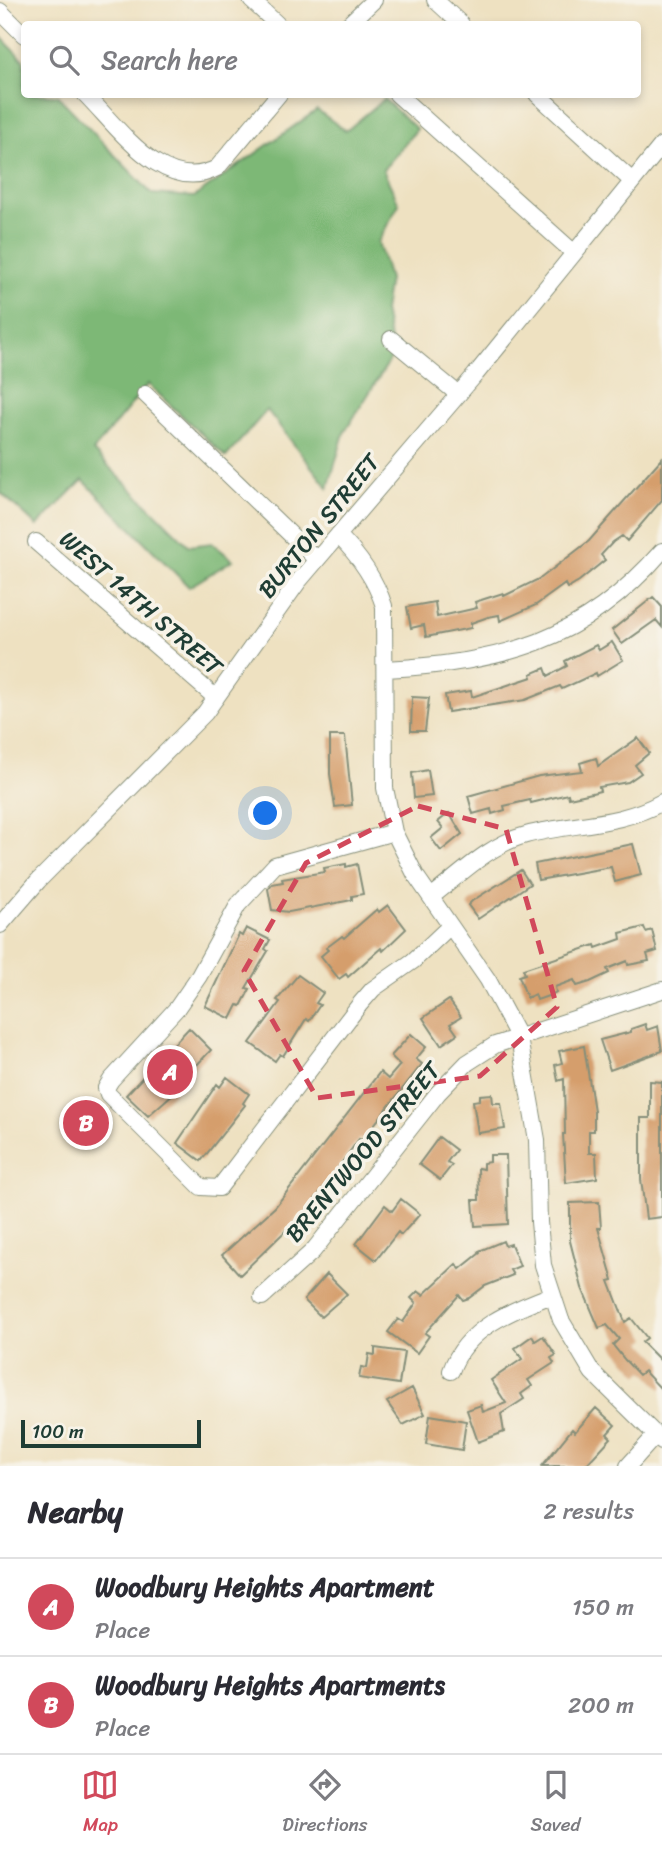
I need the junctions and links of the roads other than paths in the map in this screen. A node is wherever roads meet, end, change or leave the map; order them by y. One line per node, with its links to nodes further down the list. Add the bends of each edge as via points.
1 (251, 0): 5 (street)
2 (374, 0): 6 (street)
3 (435, 0): 7 (street)
4 (0, 11): 8 (street)
5 (274, 21)
6 (352, 21)
7 (458, 21)
8 (21, 32)
9 (89, 98): 10 (street, via 156,164 184,176 217,168)
10 (276, 98)
11 (401, 98): 15 (street)
12 (541, 98): 14 (street)
13 (662, 145): 14 (street, BURTON STREET)
14 (632, 181): 15 (street, BURTON STREET)
15 (573, 253): 18 (street, BURTON STREET)
16 (391, 339): 18 (street)
17 (145, 394): 22 (street)
18 (458, 394): 19 (street, BURTON STREET)
19 (338, 535): 22 (street, BURTON STREET); 23 (street, via 377,585 384,607)
20 (36, 542): 24 (street, WEST 14TH STREET)
21 (662, 551): 23 (street, via 601,608 531,647 452,665)
22 (317, 560): 24 (street, BURTON STREET)
23 (386, 669): 26 (street, via 385,788)
24 (216, 698): 28 (street, BURTON STREET)
25 (662, 802): 27 (street, via 598,824 524,835 483,857)
26 (394, 832): 27 (street); 29 (street, via 275,865 238,905 177,1008 111,1080 108,1094 201,1187 219,1188 367,996)
27 (431, 897): 29 (street)
28 (0, 925)
29 (449, 927): 31 (street, via 488,980)
30 (662, 990): 31 (street, BRENTWOOD STREET)
31 (519, 1038): 32 (street, via 537,1140 543,1265); 33 (street, BRENTWOOD STREET, via 495,1045 467,1063 313,1251)
32 (552, 1295): 34 (street, via 516,1308 479,1332 460,1351); 35 (street, via 570,1339 592,1372)
33 (262, 1297)
34 (451, 1371)
35 (659, 1439): 36 (street)
36 (628, 1466)

